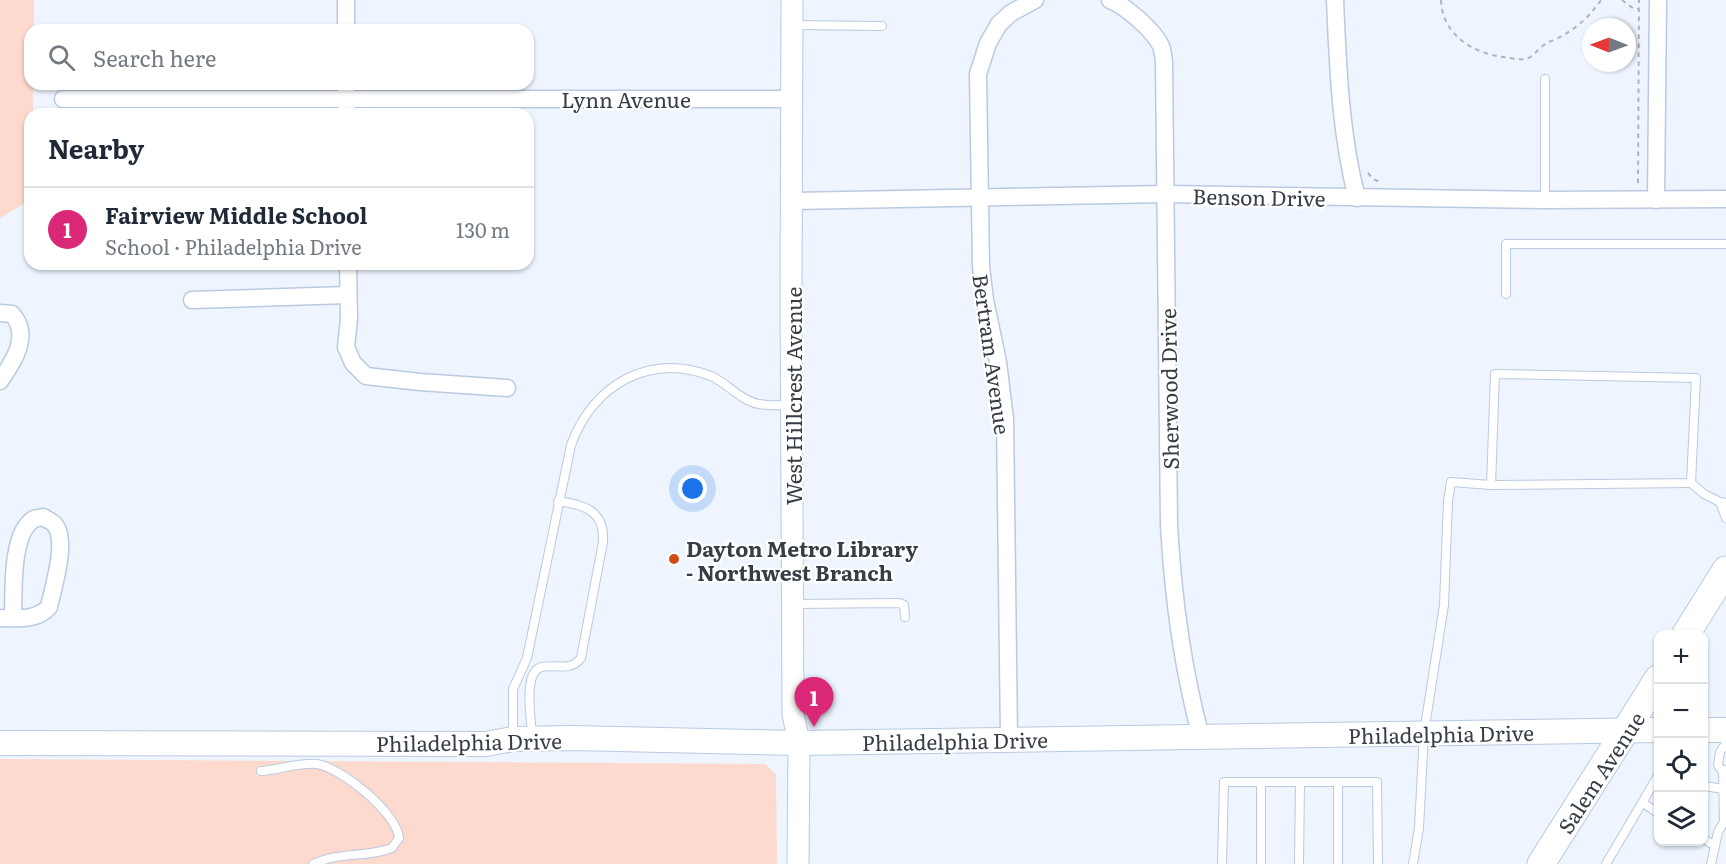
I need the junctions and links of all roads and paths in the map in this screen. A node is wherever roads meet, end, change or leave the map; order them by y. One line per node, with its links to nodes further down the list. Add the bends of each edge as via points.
1 (346, 0): 12 (street)
2 (792, 0): 13 (street, West Hillcrest Avenue)
3 (1035, 0): 23 (street, Bertram Avenue, via 999,24 978,74)
4 (1110, 0): 22 (street, Sherwood Drive, via 1126,9 1162,49)
5 (1335, 0): 24 (street, via 1345,145)
6 (1441, 0): 7 (path, via 1450,29 1470,47 1526,59 1578,26)
7 (1601, 0)
8 (1622, 0): 11 (path)
9 (1639, 0): 11 (path)
10 (1658, 0): 27 (street)
11 (1639, 9): 21 (path, via 1639,181)
12 (346, 24)
13 (792, 25): 14 (lane); 18 (street, West Hillcrest Avenue)
14 (882, 26)
15 (1545, 79): 26 (lane)
16 (63, 99): 17 (street, Lynn Avenue)
17 (346, 99): 18 (street, Lynn Avenue)
18 (792, 99): 28 (street, West Hillcrest Avenue)
19 (1364, 170): 20 (path)
20 (1383, 183)
21 (1634, 187)
22 (1166, 194): 23 (street, Benson Drive); 24 (street, Benson Drive); 56 (street, Sherwood Drive, via 1172,574 1186,675)
23 (980, 197): 28 (street, Benson Drive); 58 (street, Bertram Avenue, via 982,278 1005,419)
24 (1357, 198): 26 (street, Benson Drive)
25 (1726, 199): 27 (street, Benson Drive)
26 (1545, 200): 27 (street, Benson Drive)
27 (1656, 200)
28 (792, 201): 37 (street, West Hillcrest Avenue)
29 (1726, 244): 31 (lane, via 1506,244)
30 (348, 270): 32 (street)
31 (1506, 294)
32 (348, 295): 33 (street); 36 (street, via 346,347 353,363 366,376)
33 (192, 300)
34 (0, 313): 35 (street, via 12,314 19,322 21,334 14,360)
35 (0, 381)
36 (507, 388)
37 (792, 405): 40 (lane, via 758,404 713,377 691,370 674,368 630,377 605,392 577,428); 44 (street, West Hillcrest Avenue)
38 (1691, 483): 39 (lane); 39 (lane, via 1696,378 1495,374); 41 (lane)
39 (1491, 485): 55 (lane, via 1451,482 1444,605)
40 (558, 501): 48 (lane); 49 (lane, via 593,511 604,530 603,542 580,658 570,666 540,666)
41 (1723, 502): 42 (lane)
42 (1726, 518)
43 (1726, 570): 47 (main road)
44 (793, 604): 45 (lane, via 899,603 904,605); 60 (street, West Hillcrest Avenue, via 793,714)
45 (905, 617)
46 (7, 618): 46 (street, via 34,617 49,607 60,537 55,525 43,517 33,520 23,531)
47 (1688, 630)
48 (522, 669): 49 (lane); 57 (lane, via 513,689)
49 (534, 674): 57 (lane)
50 (1656, 684): 51 (main road, Salem Avenue)
51 (1627, 730): 52 (main road, Philadelphia Drive); 55 (main road, Philadelphia Drive); 82 (main road, Salem Avenue)
52 (1654, 730)
53 (1708, 730): 54 (main road)
54 (1726, 730)
55 (1424, 733): 56 (main road, Philadelphia Drive); 81 (lane)
56 (1201, 736): 58 (main road, Philadelphia Drive)
57 (522, 739): 59 (main road, Philadelphia Drive, via 486,744); 60 (main road, Philadelphia Drive)
58 (1010, 739): 60 (main road, Philadelphia Drive)
59 (0, 743)
60 (799, 743): 75 (street, West Hillcrest Avenue)
61 (1726, 743): 63 (lane, via 1719,765)
62 (261, 771): 74 (lane, via 317,764 328,768 378,804 396,825 399,838 392,848 341,855)
63 (1725, 771): 69 (lane)
64 (1262, 782): 65 (lane); 76 (lane, via 1224,782); 77 (lane)
65 (1300, 782): 66 (lane); 78 (lane)
66 (1338, 782): 79 (lane); 80 (lane, via 1377,782)
67 (1654, 782): 70 (lane)
68 (1708, 787): 69 (lane)
69 (1723, 789): 73 (lane, via 1724,822)
70 (1642, 803): 71 (lane); 83 (lane)
71 (1654, 810)
72 (1708, 842): 73 (lane)
73 (1715, 846): 84 (lane)
74 (314, 864)
75 (798, 864)
76 (1222, 864)
77 (1261, 864)
78 (1299, 864)
79 (1338, 864)
80 (1378, 864)
81 (1413, 864)
82 (1541, 864)
83 (1606, 864)
84 (1711, 864)

